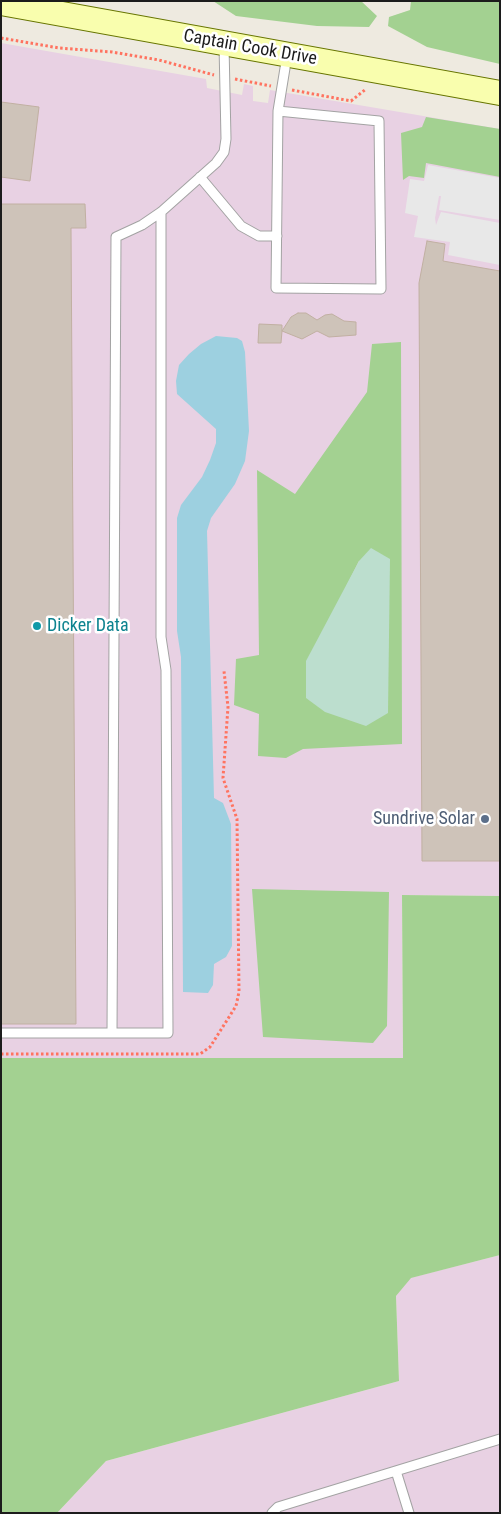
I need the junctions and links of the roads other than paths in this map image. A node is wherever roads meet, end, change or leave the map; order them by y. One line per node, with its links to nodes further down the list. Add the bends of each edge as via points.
1 (1, 3): 2 (main road, Captain Cook Drive)
2 (224, 43): 3 (main road, Captain Cook Drive); 6 (lane, via 224,152)
3 (287, 54): 4 (main road, Captain Cook Drive); 5 (lane)
4 (500, 92)
5 (278, 111): 8 (lane); 8 (lane, via 379,121 381,289 276,288)
6 (200, 177): 7 (lane); 8 (lane, via 241,226 258,236)
7 (160, 212): 10 (lane, via 116,237); 10 (lane, via 161,637 166,670 168,1033)
8 (276, 236)
9 (1, 1033): 10 (lane)
10 (112, 1033)
11 (500, 1439): 12 (lane)
12 (396, 1471): 13 (lane, via 278,1507); 14 (lane)
13 (272, 1513)
14 (409, 1513)

